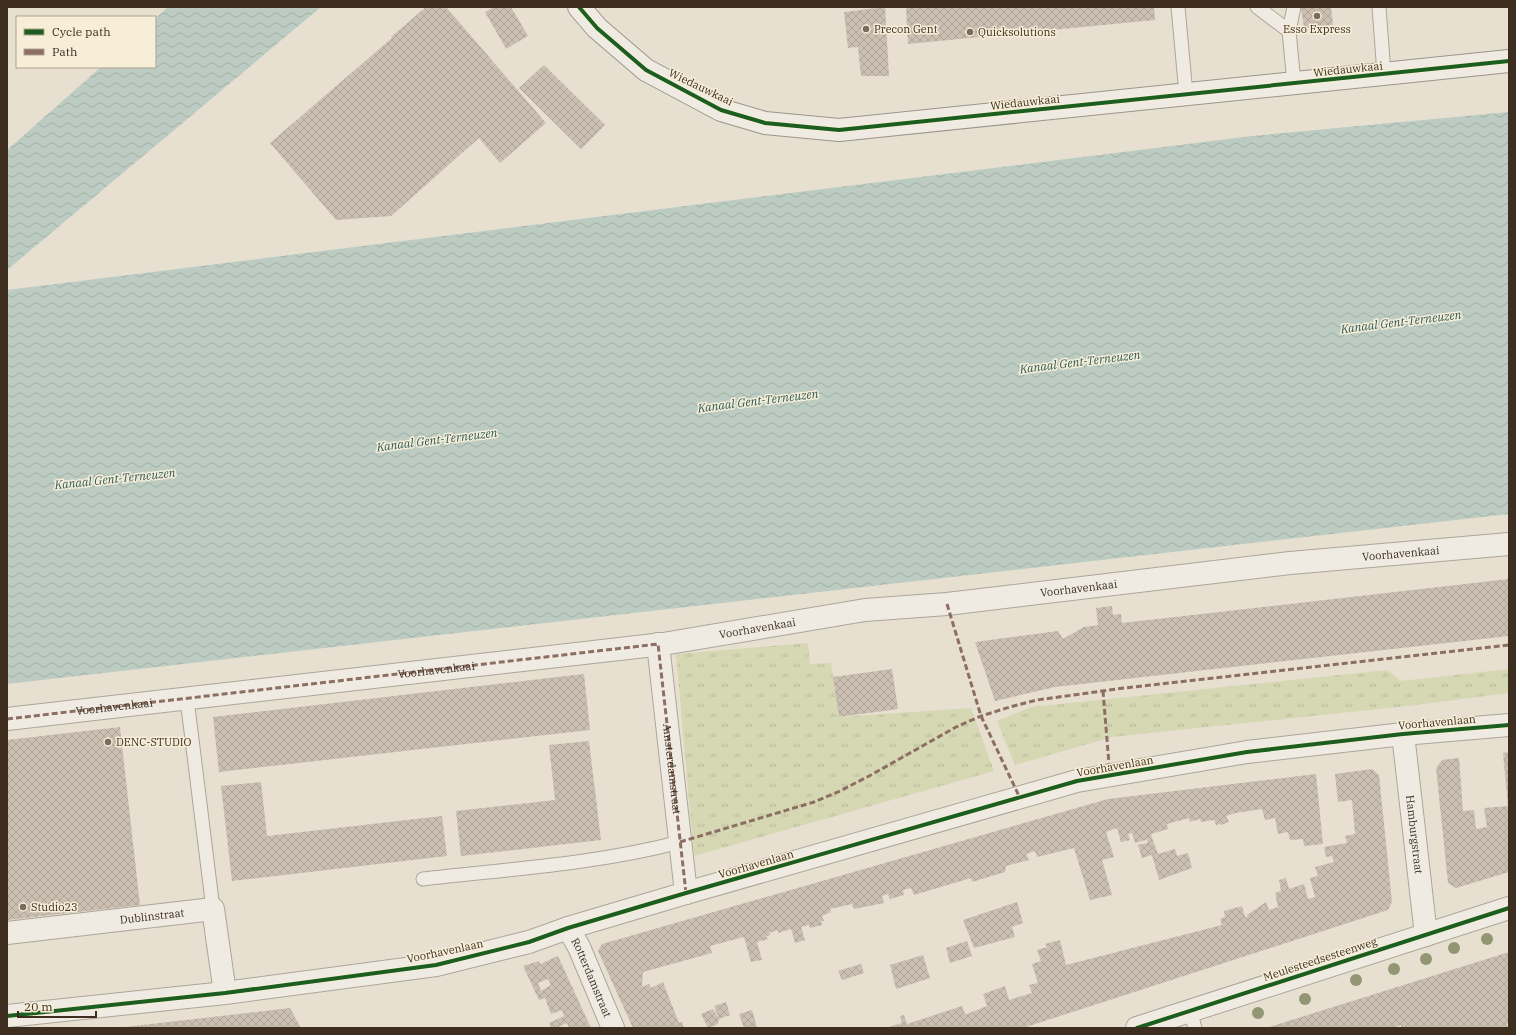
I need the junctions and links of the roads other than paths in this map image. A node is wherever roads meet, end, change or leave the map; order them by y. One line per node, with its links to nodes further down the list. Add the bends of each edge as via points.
1 (580, 7): 10 (street, Wiedauwkaai, via 597,28 646,70 721,110 765,123 839,130)
2 (1178, 7): 10 (lane)
3 (1257, 7): 6 (lane)
4 (1294, 7): 6 (lane)
5 (1379, 7): 8 (lane)
6 (1289, 31): 9 (lane)
7 (1509, 61): 8 (street, Wiedauwkaai)
8 (1384, 74): 9 (street, Wiedauwkaai)
9 (1294, 83): 10 (street, Wiedauwkaai)
10 (1186, 94)
11 (1509, 544): 12 (street, Voorhavenkaai, via 1290,563 947,604 865,610)
12 (658, 644): 13 (street, Voorhavenkaai); 17 (street, Amsterdamstraat)
13 (187, 699): 14 (street, Voorhavenkaai); 20 (lane)
14 (7, 720)
15 (1509, 725): 16 (street, Voorhavenlaan)
16 (1403, 734): 19 (street, Voorhavenlaan, via 1247,752 1077,781); 24 (street, Hamburgstraat)
17 (680, 842): 18 (lane, via 606,858); 19 (street, Amsterdamstraat)
18 (423, 879)
19 (686, 893): 22 (street, Voorhavenlaan)
20 (213, 908): 23 (street, Dublinstraat); 25 (street)
21 (1509, 908): 24 (street, Meulesteedsesteenweg)
22 (568, 928): 25 (street, Voorhavenlaan, via 528,942 436,965); 28 (street, Rotterdamstraat)
23 (7, 933)
24 (1426, 935): 27 (street, Meulesteedsesteenweg)
25 (225, 993): 26 (street, Voorhavenlaan)
26 (12, 1019)
27 (1192, 1019): 29 (street, Meulesteedsesteenweg)
28 (614, 1028)
29 (1137, 1028)

